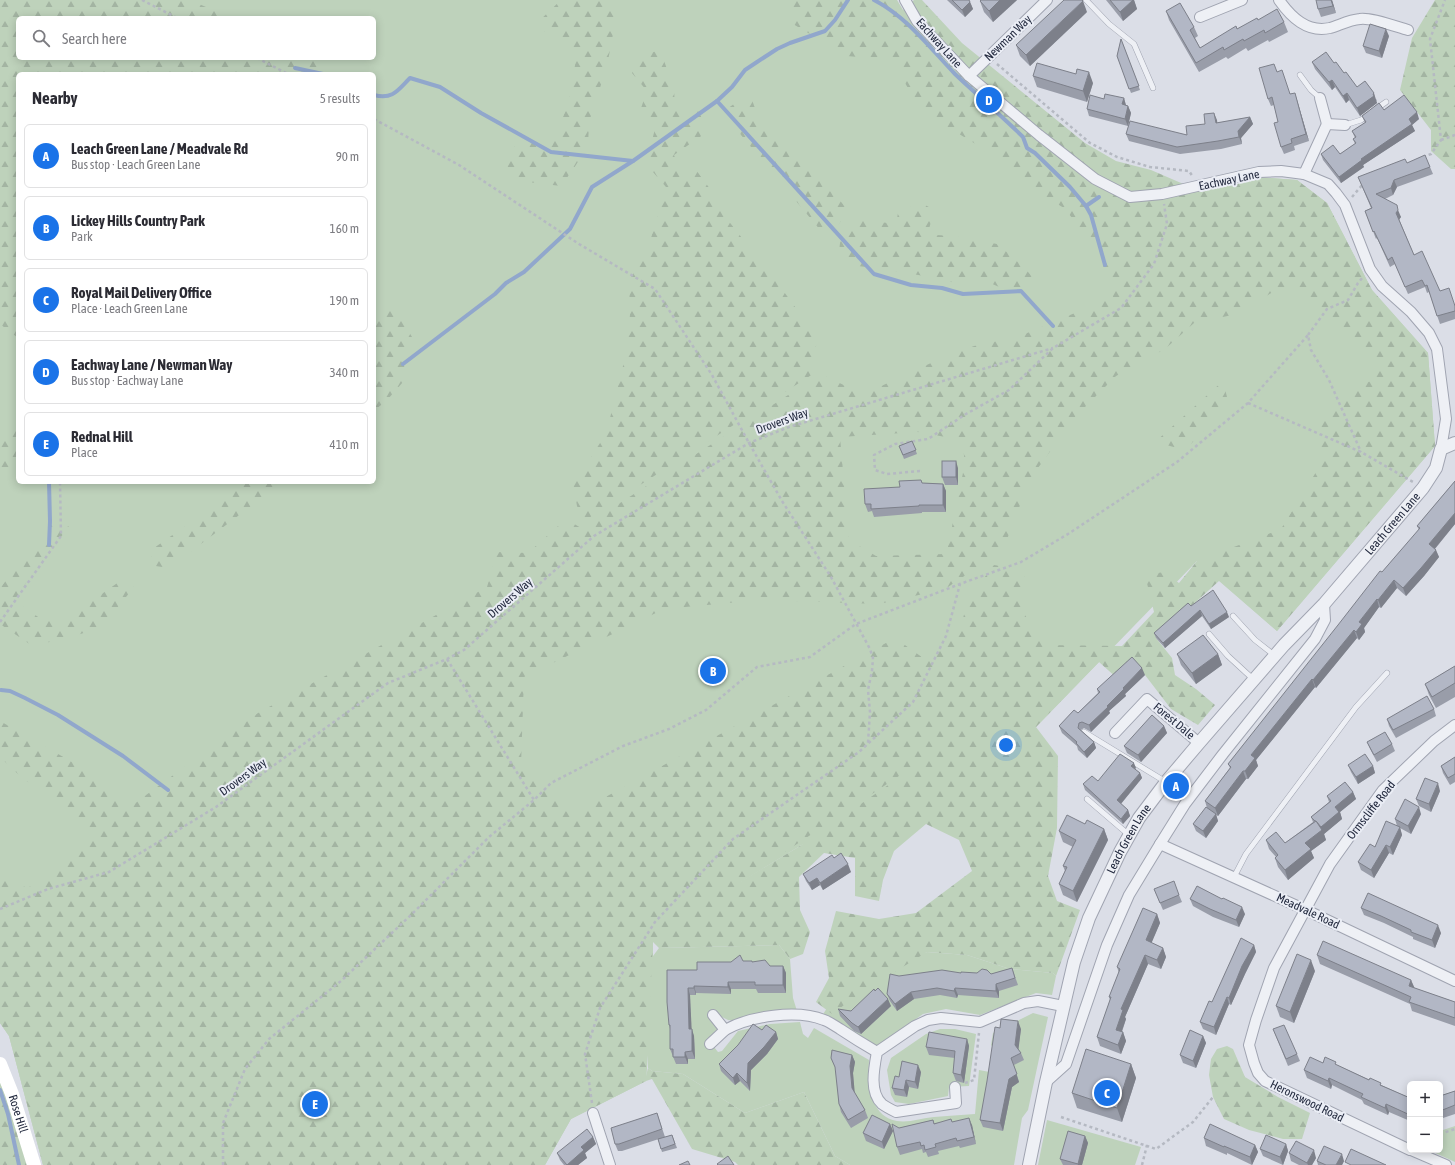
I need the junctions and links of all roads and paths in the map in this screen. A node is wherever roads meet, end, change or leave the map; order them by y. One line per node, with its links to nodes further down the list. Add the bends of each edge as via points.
1 (142, 0): 8 (path)
2 (904, 0): 15 (street, Eachway Lane, via 917,21)
3 (1048, 0): 11 (street, Newman Way)
4 (1086, 0): 16 (lane, via 1109,24 1134,44)
5 (1242, 0): 9 (street)
6 (1279, 0): 10 (street, via 1289,14 1310,28 1319,30 1361,19)
7 (1445, 0): 23 (path, via 1430,39)
8 (173, 16)
9 (1200, 17)
10 (1408, 30)
11 (989, 57): 15 (street, Newman Way); 27 (path, via 1090,142 1117,157 1150,167 1189,171)
12 (260, 60): 13 (path)
13 (284, 72)
14 (1300, 75): 17 (lane)
15 (969, 76): 28 (street, Eachway Lane, via 1095,179 1130,198)
16 (1153, 88)
17 (1320, 98): 20 (street)
18 (1386, 102): 21 (lane, via 1361,120)
19 (376, 120): 34 (path, via 459,165 560,232 655,289 712,375)
20 (1327, 124): 21 (street); 25 (street)
21 (1345, 125)
22 (1455, 135): 23 (path)
23 (1441, 140): 24 (path, via 1431,154)
24 (1417, 159)
25 (1304, 174): 27 (street, Eachway Lane, via 1259,172); 29 (street, Eachway Lane, via 1328,184)
26 (1364, 183): 29 (path)
27 (1199, 186): 28 (street, Eachway Lane)
28 (1162, 194): 32 (path, via 1168,224 1154,264 1121,308)
29 (1345, 205): 30 (street, Eachway Lane)
30 (1370, 269): 31 (path, via 1348,300 1327,309); 36 (street, Eachway Lane, via 1382,286 1411,312 1429,333 1438,349 1446,419)
31 (1308, 335): 33 (path); 37 (path, via 1311,350 1329,380)
32 (1053, 348): 34 (path, Drovers Way, via 789,427); 38 (path, via 1009,390 928,439 896,444 874,455 875,470 887,474)
33 (1248, 403): 37 (path); 41 (path, via 1178,462 1068,534 1021,562)
34 (749, 443): 45 (path, via 782,501 831,577); 48 (path, Drovers Way, via 594,536 464,650)
35 (1455, 444): 36 (street)
36 (1441, 449): 40 (street, Leach Green Lane, via 1436,468)
37 (1361, 452): 40 (path)
38 (920, 471)
39 (60, 484): 44 (path, via 61,536)
40 (1423, 488): 42 (street, Leach Green Lane)
41 (960, 584): 45 (path); 54 (path, via 946,636 913,702)
42 (1324, 604): 47 (street, Leach Green Lane); 60 (street, via 1325,620 1315,639 1185,804)
43 (1233, 616): 47 (lane, via 1254,640)
44 (0, 622)
45 (856, 624): 54 (path, via 873,658 868,690); 58 (path, via 810,657 757,667 706,710 670,729 623,746 551,783)
46 (1209, 634): 50 (lane)
47 (1274, 656): 50 (street, Leach Green Lane)
48 (447, 659): 58 (path); 62 (path, Drovers Way, via 388,683 216,807 109,872 48,889)
49 (1387, 673): 61 (lane, via 1351,714 1246,854)
50 (1254, 680): 55 (street, Leach Green Lane)
51 (1455, 725): 63 (street, Ormscliffe Road, via 1434,741 1382,790 1330,864)
52 (1084, 732): 56 (lane)
53 (1115, 733): 55 (street, Forest Dale, via 1147,699)
54 (868, 743): 75 (path, via 859,752 733,838 655,922 600,1008 585,1054)
55 (1199, 743): 56 (street, Leach Green Lane)
56 (1166, 782): 59 (street, Leach Green Lane, via 1138,818)
57 (1087, 799): 59 (lane)
58 (534, 800): 83 (path, via 489,837 341,981 268,1039 245,1069 223,1123)
59 (1129, 836): 65 (street, Leach Green Lane, via 1089,918)
60 (1160, 844): 61 (street, Meadvale Road); 72 (street, via 1129,895 1107,945 1066,1064)
61 (1234, 877): 63 (street, Meadvale Road)
62 (0, 909)
63 (1306, 910): 64 (street, Meadvale Road); 80 (street, Heronswood Road, via 1274,968 1266,990 1249,1044 1254,1063 1265,1082)
64 (1455, 981)
65 (1063, 1006): 67 (street, via 1038,1001 1024,1003); 72 (street, Leach Green Lane)
66 (713, 1015): 68 (street)
67 (980, 1022): 70 (street, via 941,1018 928,1020); 73 (path, via 974,1080)
68 (725, 1030): 69 (street); 70 (street, via 737,1023 768,1016 808,1016 825,1020)
69 (710, 1044)
70 (877, 1052): 73 (street, via 872,1082 882,1104 896,1112 956,1103)
71 (0, 1064): 82 (main road, Rose Hill)
72 (1046, 1082): 85 (street, Leach Green Lane)
73 (955, 1086)
74 (1213, 1097): 79 (path, via 1193,1122 1169,1140 1156,1149)
75 (593, 1113): 84 (street)
76 (1061, 1117): 79 (path)
77 (1455, 1129): 78 (path)
78 (1443, 1133)
79 (1147, 1146): 86 (path)
80 (1407, 1149)
81 (1417, 1153): 87 (street, Heronswood Road)
82 (34, 1165)
83 (223, 1165)
84 (610, 1165)
85 (1029, 1165)
86 (1142, 1165)
87 (1446, 1165)

